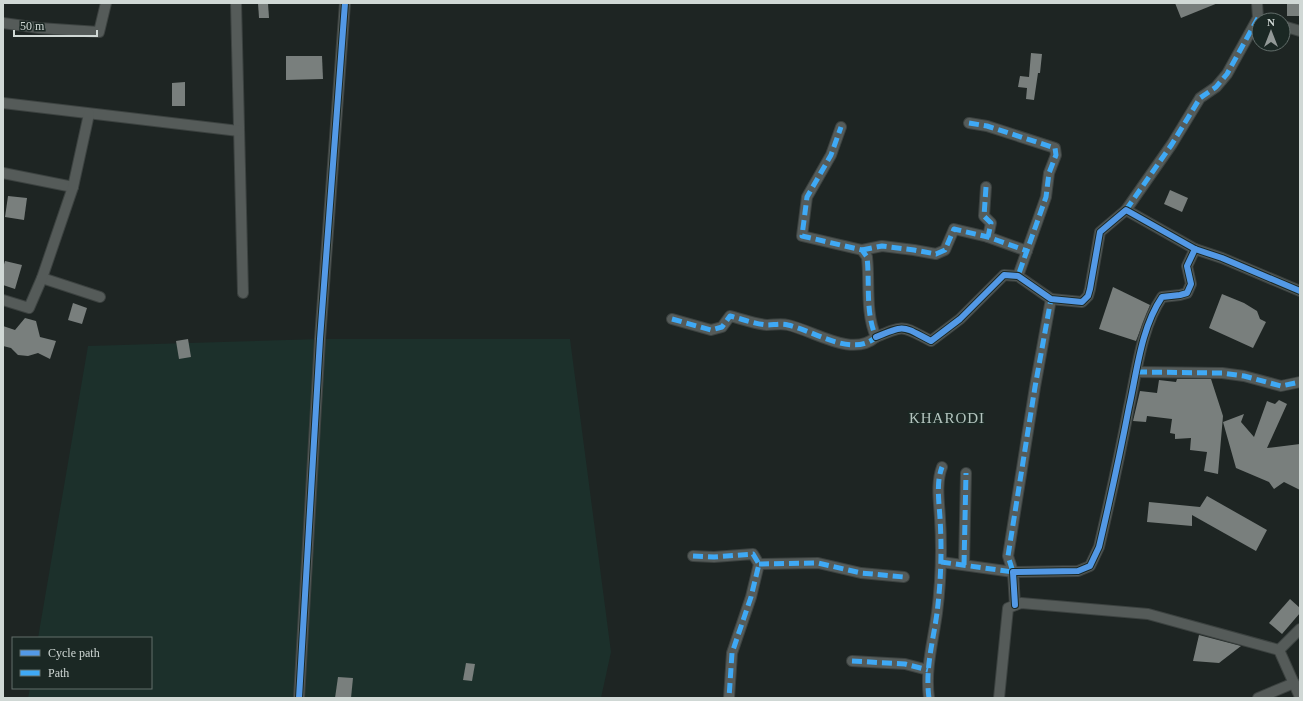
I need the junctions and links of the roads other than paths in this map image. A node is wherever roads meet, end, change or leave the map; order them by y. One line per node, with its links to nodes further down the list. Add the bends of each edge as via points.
1 (106, 3): 4 (street, via 99,32)
2 (236, 3): 10 (street)
3 (346, 3): 45 (street, via 320,339)
4 (3, 23)
5 (1251, 34): 14 (street, via 1227,74 1216,87 1200,98)
6 (3, 103): 7 (street)
7 (89, 114): 10 (street); 12 (street)
8 (969, 123): 18 (street, via 987,126 1055,148 1056,155 1049,173 1046,197)
9 (841, 127): 17 (street, via 831,155 807,197 802,236)
10 (239, 132): 22 (street)
11 (3, 173): 12 (street)
12 (73, 187): 20 (street)
13 (986, 187): 15 (street, via 984,216 991,223)
14 (1126, 210): 16 (street); 24 (street, via 1100,232 1088,296 1082,302)
15 (988, 237): 17 (street, via 954,229 946,250 936,254 882,246); 18 (street)
16 (1195, 249): 21 (street); 28 (street, via 1187,266 1191,284 1187,292 1162,297 1154,308)
17 (862, 250): 27 (street, via 867,257 870,312)
18 (1027, 251): 19 (street)
19 (1018, 276): 24 (street); 27 (street, via 1004,275 960,319 931,341 905,328 898,328)
20 (42, 278): 23 (street); 25 (street, via 29,308)
21 (1300, 291)
22 (243, 293)
23 (100, 297)
24 (1051, 299): 36 (street, via 1008,556)
25 (3, 300)
26 (672, 319): 27 (street, via 711,330 722,327 730,316 766,325 788,325 838,342 857,345 869,343)
27 (876, 337)
28 (1137, 372): 29 (street, via 1222,373 1281,386); 36 (street, via 1100,540 1090,566 1078,571)
29 (1300, 382)
30 (942, 467): 33 (street, via 938,476)
31 (966, 473): 35 (street)
32 (693, 556): 34 (street, via 753,554)
33 (941, 562): 35 (street); 42 (street, via 937,614)
34 (759, 564): 37 (street, via 818,563 861,573); 46 (street, via 751,597 732,652)
35 (964, 565): 36 (street)
36 (1013, 572): 38 (street)
37 (904, 578)
38 (1015, 605): 40 (street, via 1021,603 1148,614); 48 (street, via 1008,608)
39 (1300, 629): 40 (street)
40 (1280, 650): 43 (street)
41 (852, 661): 42 (street, via 905,664)
42 (928, 670): 47 (street)
43 (1294, 682): 44 (street); 49 (street)
44 (1300, 697)
45 (300, 698)
46 (729, 698)
47 (930, 698)
48 (999, 698)
49 (1258, 698)

